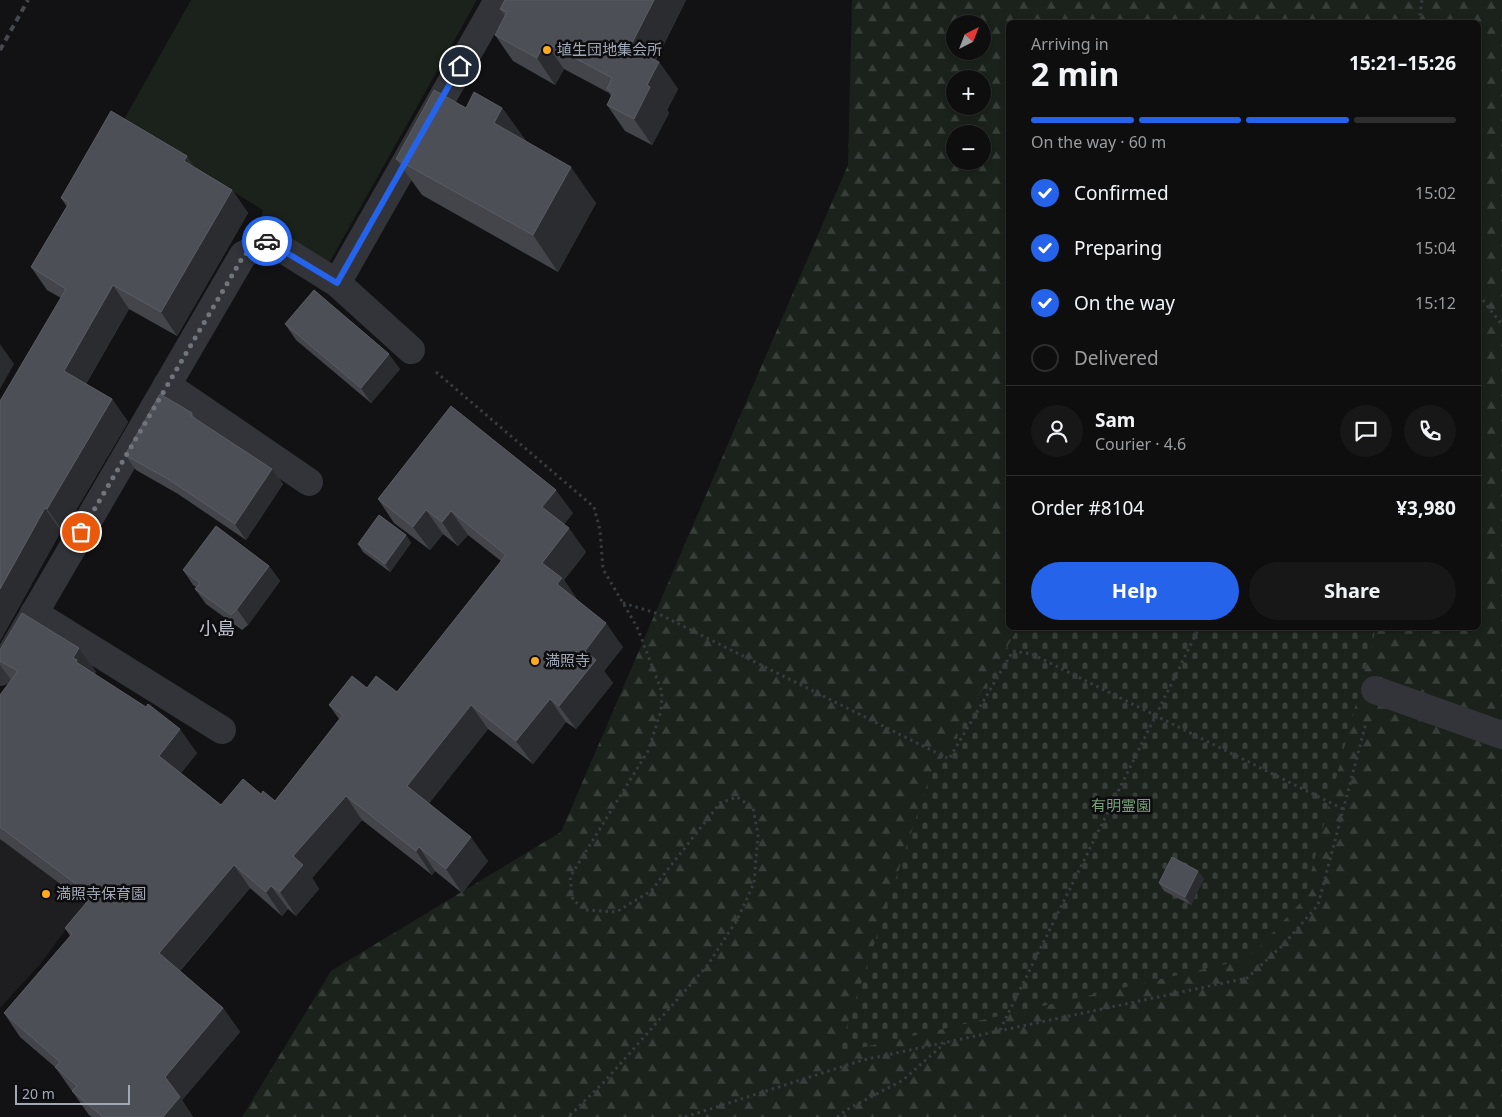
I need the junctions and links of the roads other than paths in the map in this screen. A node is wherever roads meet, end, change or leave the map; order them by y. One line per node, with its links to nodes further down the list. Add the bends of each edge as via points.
1 (498, 0): 2 (street)
2 (337, 283): 3 (street); 4 (street, via 268,240 244,255)
3 (411, 350)
4 (167, 385): 5 (street); 6 (street)
5 (309, 482)
6 (34, 613): 7 (street); 9 (street)
7 (0, 672)
8 (1375, 690): 10 (street)
9 (222, 730)
10 (1502, 735)

